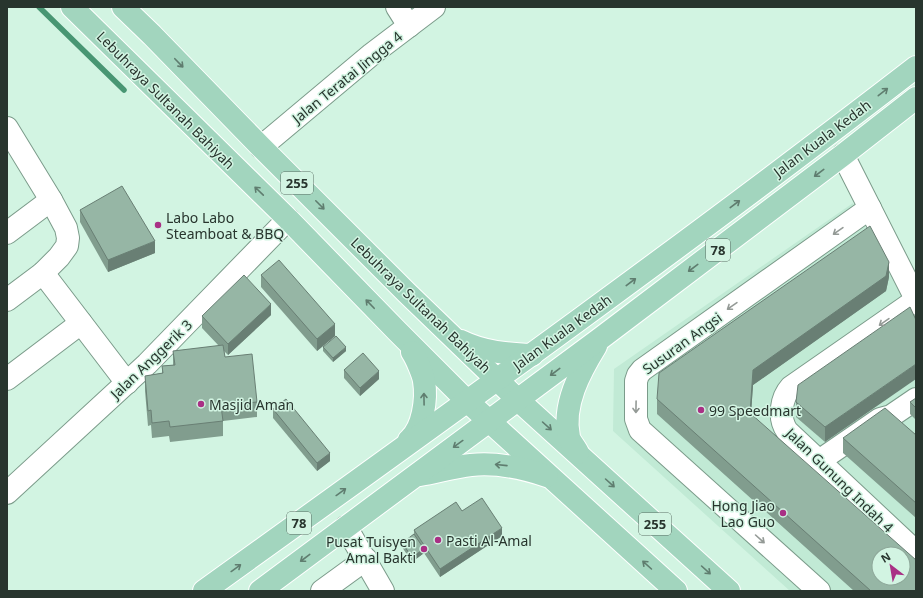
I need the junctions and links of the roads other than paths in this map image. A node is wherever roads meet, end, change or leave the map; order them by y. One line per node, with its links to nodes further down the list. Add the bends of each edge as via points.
1 (72, 7): 6 (main road, Lebuhraya Sultanah Bahiyah / 255)
2 (77, 7): 6 (main road)
3 (123, 7): 13 (main road, Lebuhraya Sultanah Bahiyah / 255, one-way to 13)
4 (397, 7): 7 (street)
5 (434, 7): 7 (street, Jalan Teratai Jingga 4)
6 (91, 25): 17 (main road, Lebuhraya Sultanah Bahiyah / 255, one-way to 6)
7 (409, 26): 13 (street, Jalan Teratai Jingga 4)
8 (916, 67): 10 (main road, Jalan Kuala Kedah / 78, one-way to 8)
9 (916, 98): 11 (main road, Jalan Kuala Kedah / 78)
10 (864, 107): 11 (main road); 26 (main road, Jalan Kuala Kedah / 78, one-way to 10)
11 (878, 127): 14 (main road, Jalan Kuala Kedah / 78)
12 (10, 142): 15 (street)
13 (261, 147): 23 (main road, Lebuhraya Sultanah Bahiyah / 255, one-way to 23)
14 (843, 155): 16 (street); 25 (main road, Jalan Kuala Kedah / 78, one-way to 25)
15 (51, 200): 18 (street); 19 (street, via 66,228 68,238 67,246 59,257)
16 (870, 208): 20 (street); 49 (street, Susuran Angsi, one-way to 49, via 642,370 636,381 636,418 640,430)
17 (288, 219): 24 (main road, Lebuhraya Sultanah Bahiyah / 255, one-way to 17); 29 (street, Jalan Anggerik 3)
18 (7, 233)
19 (43, 272): 21 (street); 22 (street)
20 (916, 299): 36 (street, Jalan Gunung Indah 4, one-way to 36, via 791,386 786,393 783,426)
21 (7, 300)
22 (81, 323): 28 (street); 29 (street)
23 (444, 328): 26 (main road, via 462,342 484,350); 27 (main road, Lebuhraya Sultanah Bahiyah / 255)
24 (397, 332): 32 (main road, Lebuhraya Sultanah Bahiyah / 255); 34 (main road, one-way to 24, via 415,435 424,408 424,380 414,354)
25 (601, 338): 31 (main road, Jalan Kuala Kedah / 78, one-way to 31); 35 (main road, via 584,365 574,388 568,412 569,438)
26 (532, 355): 27 (main road, Jalan Kuala Kedah / 78)
27 (497, 379): 31 (main road, Lebuhraya Sultanah Bahiyah / 255); 32 (main road, Jalan Kuala Kedah / 78)
28 (7, 380)
29 (127, 383): 39 (street, Jalan Anggerik 3)
30 (916, 399): 36 (street, via 898,423 880,419)
31 (518, 400): 33 (main road, Jalan Kuala Kedah / 78); 35 (main road, Lebuhraya Sultanah Bahiyah / 255, one-way to 35)
32 (467, 401): 33 (main road, Lebuhraya Sultanah Bahiyah / 255); 34 (main road, Jalan Kuala Kedah / 78)
33 (489, 421): 37 (main road, Jalan Kuala Kedah / 78, one-way to 37); 38 (main road, Lebuhraya Sultanah Bahiyah / 255)
34 (393, 455): 43 (main road, Jalan Kuala Kedah / 78, one-way to 34)
35 (581, 457): 48 (main road, Lebuhraya Sultanah Bahiyah / 255, one-way to 48)
36 (819, 461): 41 (street, Jalan Gunung Indah 4)
37 (415, 476): 38 (main road, one-way to 37, via 526,469 499,464 472,465); 40 (main road, Jalan Kuala Kedah / 78)
38 (552, 478): 47 (main road, Lebuhraya Sultanah Bahiyah / 255, one-way to 38)
39 (7, 492)
40 (346, 527): 42 (street); 44 (main road, Jalan Kuala Kedah / 78, one-way to 44)
41 (916, 552)
42 (366, 560): 45 (street); 46 (street)
43 (204, 591)
44 (260, 591)
45 (322, 591)
46 (383, 591)
47 (676, 591)
48 (729, 591)
49 (818, 591)

